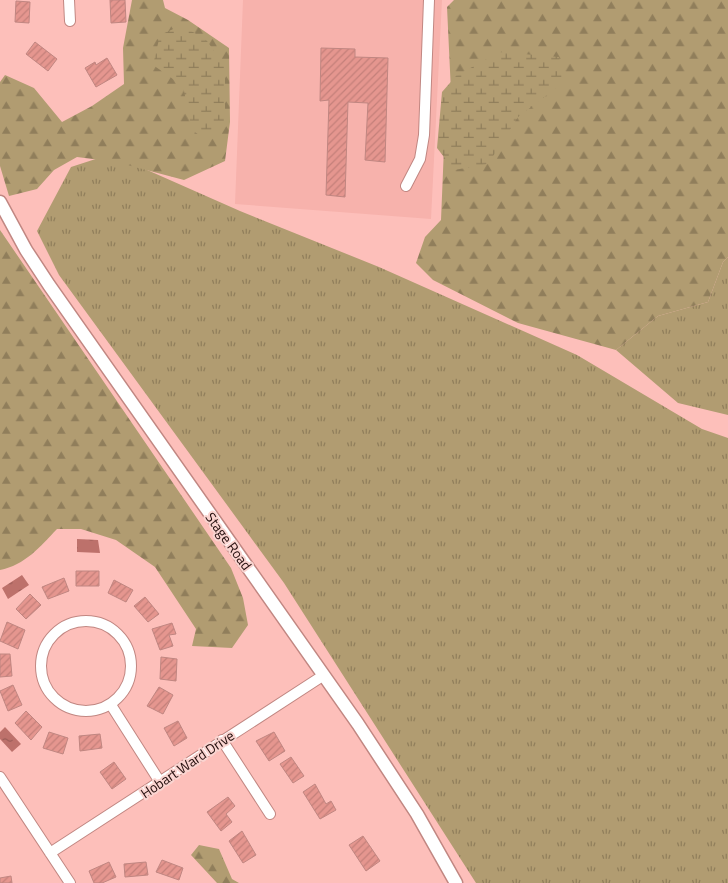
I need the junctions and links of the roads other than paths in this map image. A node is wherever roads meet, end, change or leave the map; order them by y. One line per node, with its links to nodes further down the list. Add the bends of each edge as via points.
1 (70, 0): 3 (street)
2 (429, 0): 4 (street, via 424,135 420,160)
3 (70, 21)
4 (406, 186)
5 (0, 202): 6 (street, Stage Road, via 48,285)
6 (324, 675): 8 (street, Hobart Ward Drive); 14 (street, Stage Road, via 416,814)
7 (111, 705): 7 (street, via 88,710 72,709 49,693 42,676 41,655 54,634 79,622 92,622 106,626 122,641 127,650 130,676 125,691); 9 (street)
8 (222, 740): 9 (street, Hobart Ward Drive); 11 (street)
9 (160, 782): 12 (street, Hobart Ward Drive)
10 (2, 785): 12 (street)
11 (270, 814)
12 (50, 853): 13 (street)
13 (70, 883)
14 (456, 883)

